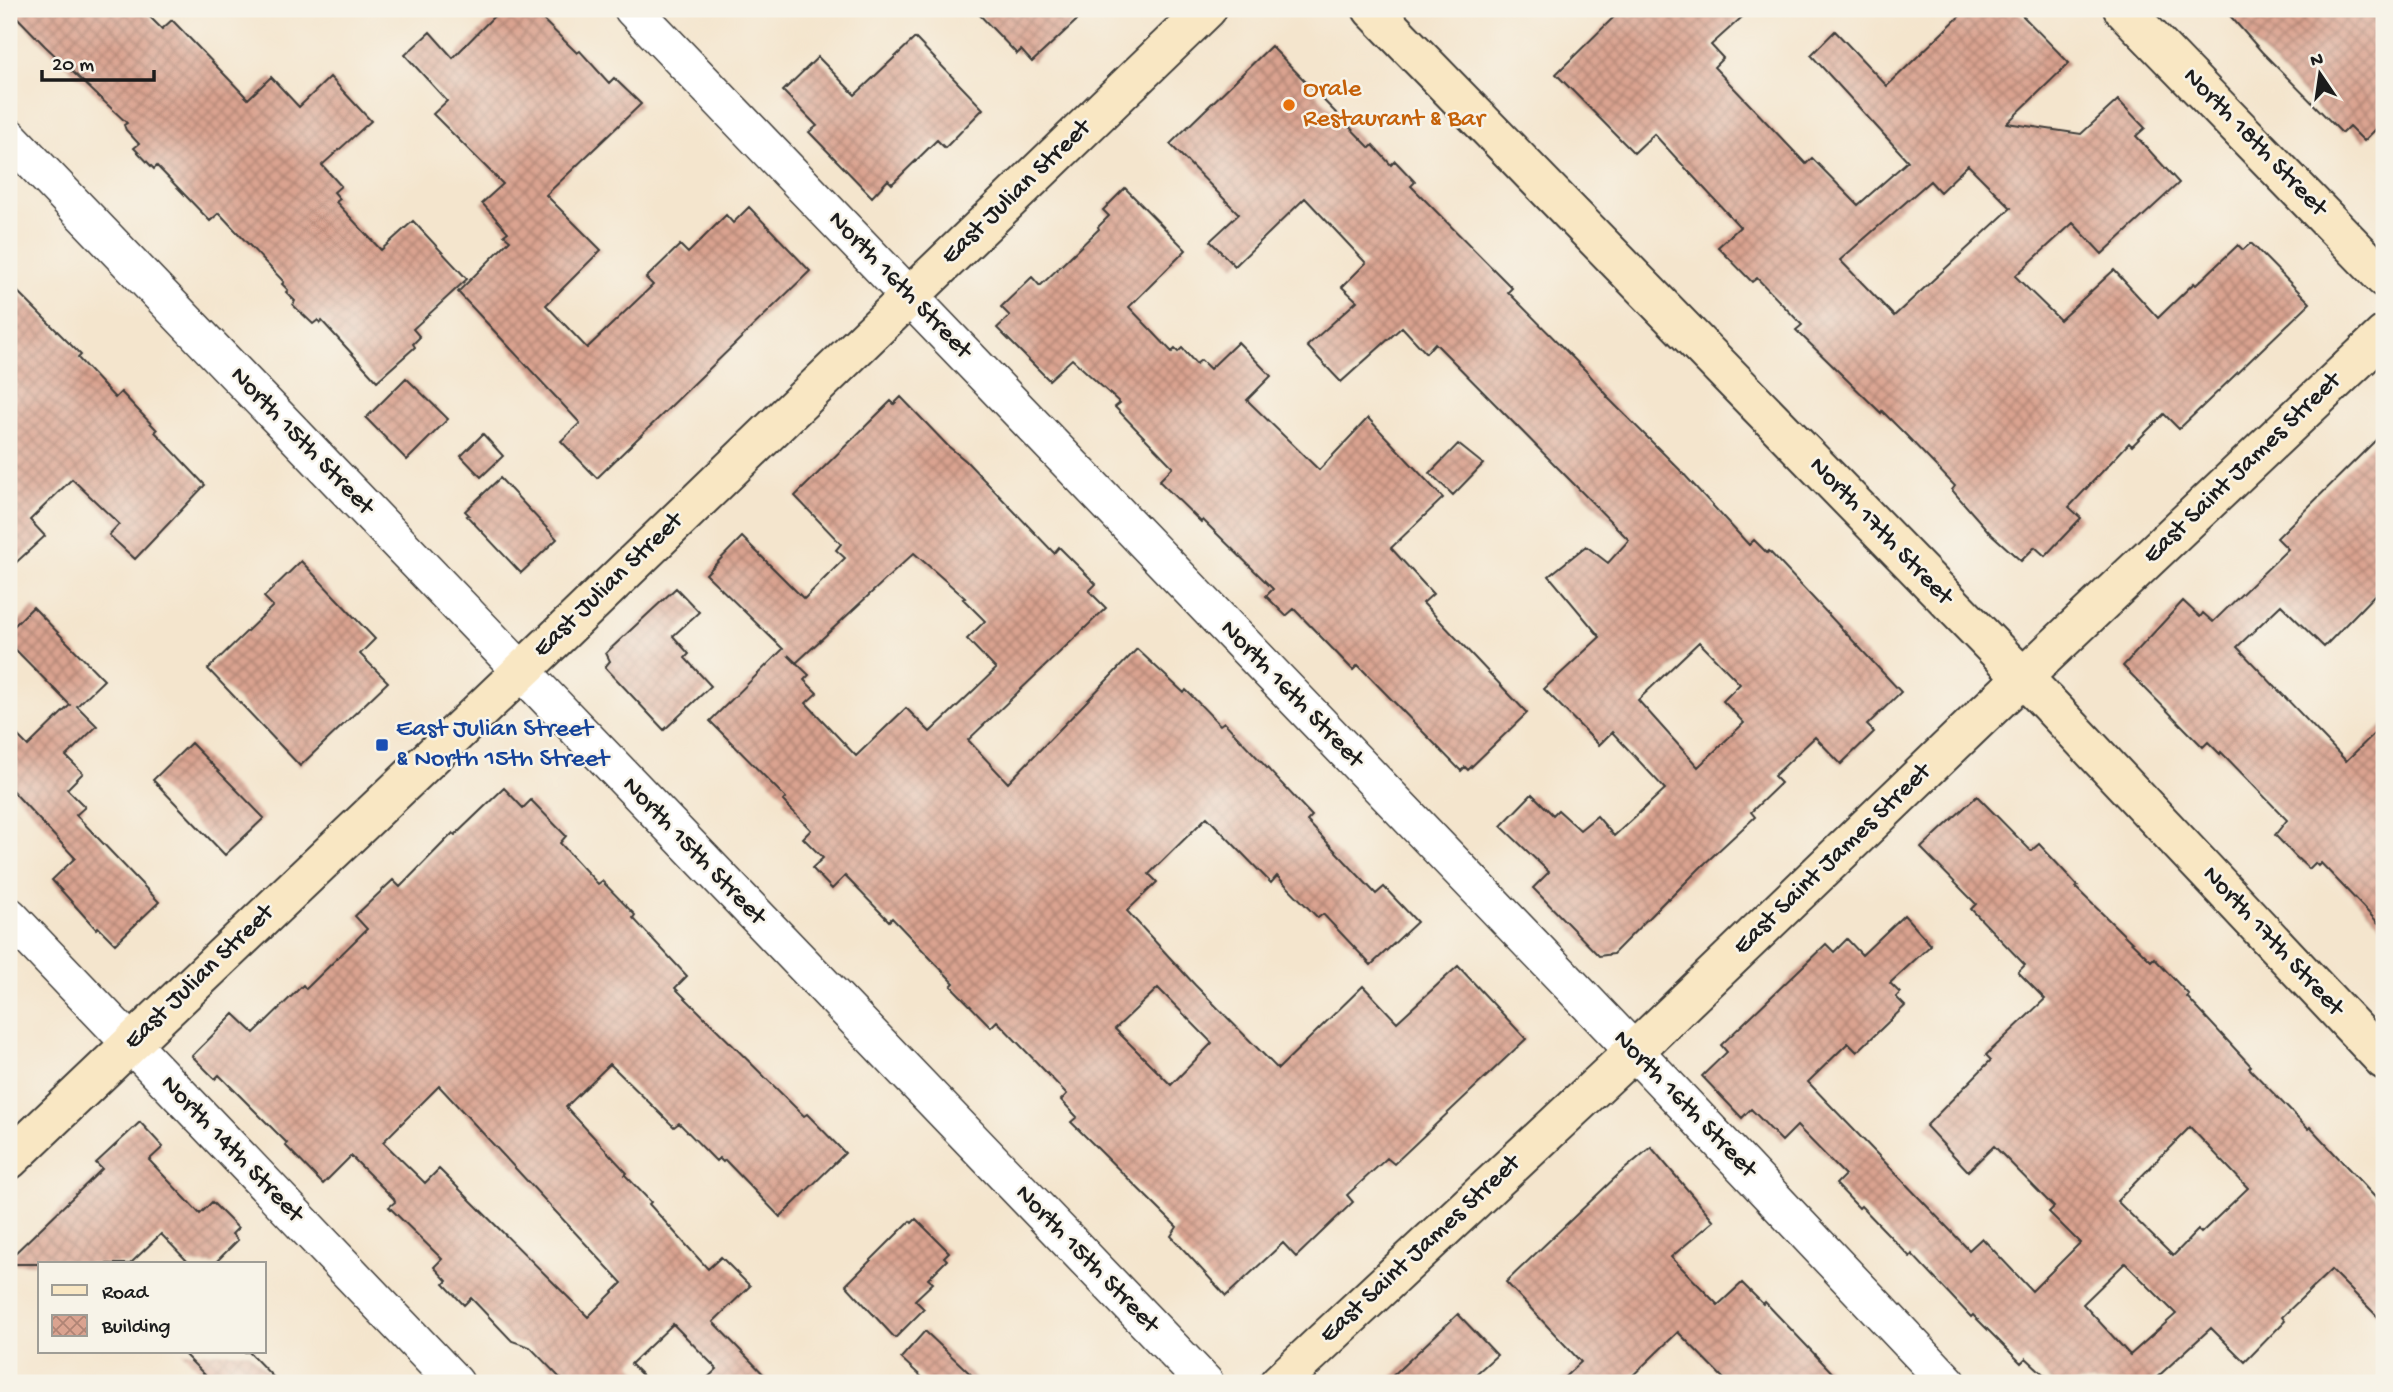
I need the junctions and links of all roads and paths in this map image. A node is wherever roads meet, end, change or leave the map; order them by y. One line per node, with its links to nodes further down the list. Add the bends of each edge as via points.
1 (633, 9): 7 (street, North 16th Street)
2 (1207, 9): 7 (main road, East Julian Street)
3 (1372, 9): 10 (main road, North 17th Street)
4 (2123, 9): 6 (main road, North 18th Street)
5 (9, 137): 9 (street, North 15th Street)
6 (2384, 278)
7 (909, 296): 9 (main road, East Julian Street); 13 (street, North 16th Street)
8 (2384, 335): 10 (main road, East Saint James Street)
9 (520, 671): 12 (main road, East Julian Street); 17 (street, North 15th Street)
10 (2023, 679): 13 (main road, East Saint James Street); 14 (main road, North 17th Street)
11 (9, 916): 12 (street, North 14th Street)
12 (131, 1044): 15 (main road, East Julian Street); 16 (street, North 14th Street)
13 (1633, 1052): 18 (main road, East Saint James Street); 19 (street, North 16th Street)
14 (2384, 1060)
15 (9, 1160)
16 (455, 1383)
17 (1205, 1383)
18 (1279, 1383)
19 (1948, 1383)

